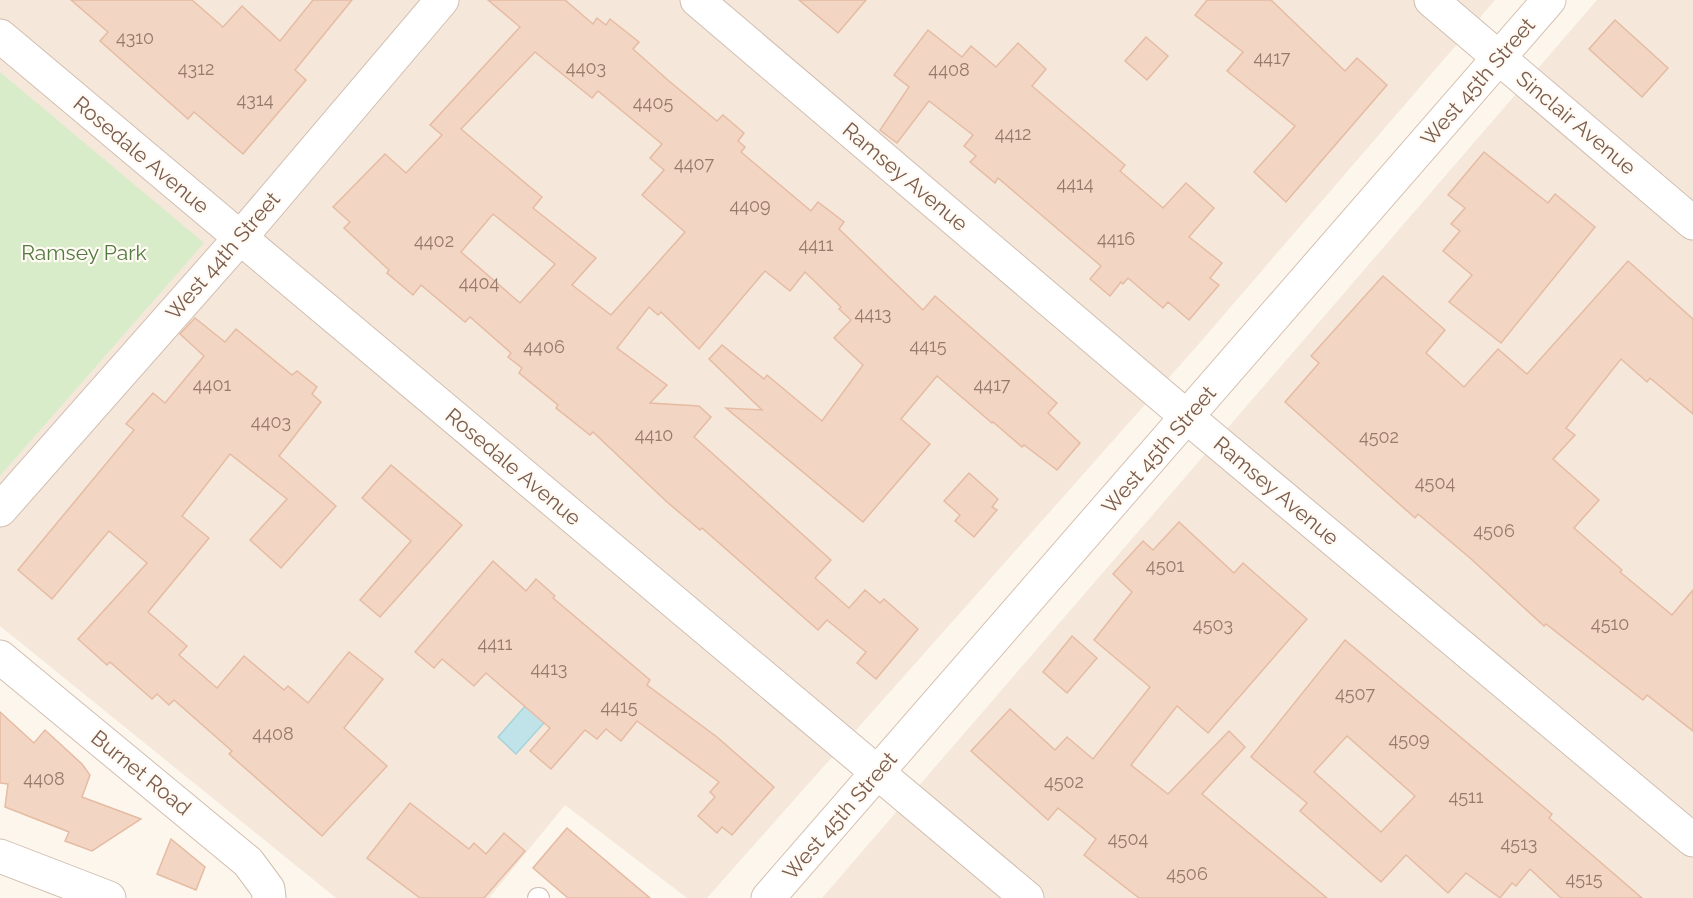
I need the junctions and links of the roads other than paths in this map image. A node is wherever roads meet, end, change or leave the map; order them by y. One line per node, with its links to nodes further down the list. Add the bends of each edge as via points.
1 (442, 0): 8 (street, West 44th Street)
2 (697, 0): 9 (street, Ramsey Avenue)
3 (1431, 0): 6 (street, Sinclair Avenue)
4 (1549, 0): 6 (street, West 45th Street)
5 (0, 36): 8 (street, Rosedale Avenue)
6 (1499, 58): 7 (street, Sinclair Avenue); 9 (street, West 45th Street)
7 (1693, 223)
8 (240, 238): 10 (street, West 44th Street); 12 (street, Rosedale Avenue)
9 (1187, 417): 12 (street, West 45th Street); 13 (street, Ramsey Avenue)
10 (0, 510)
11 (0, 657): 16 (street, Burnet Road, via 248,862 268,889)
12 (878, 773): 17 (street, West 45th Street); 18 (street, Rosedale Avenue)
13 (1693, 840)
14 (0, 856): 15 (street)
15 (105, 897)
16 (269, 898)
17 (768, 898)
18 (1027, 898)

